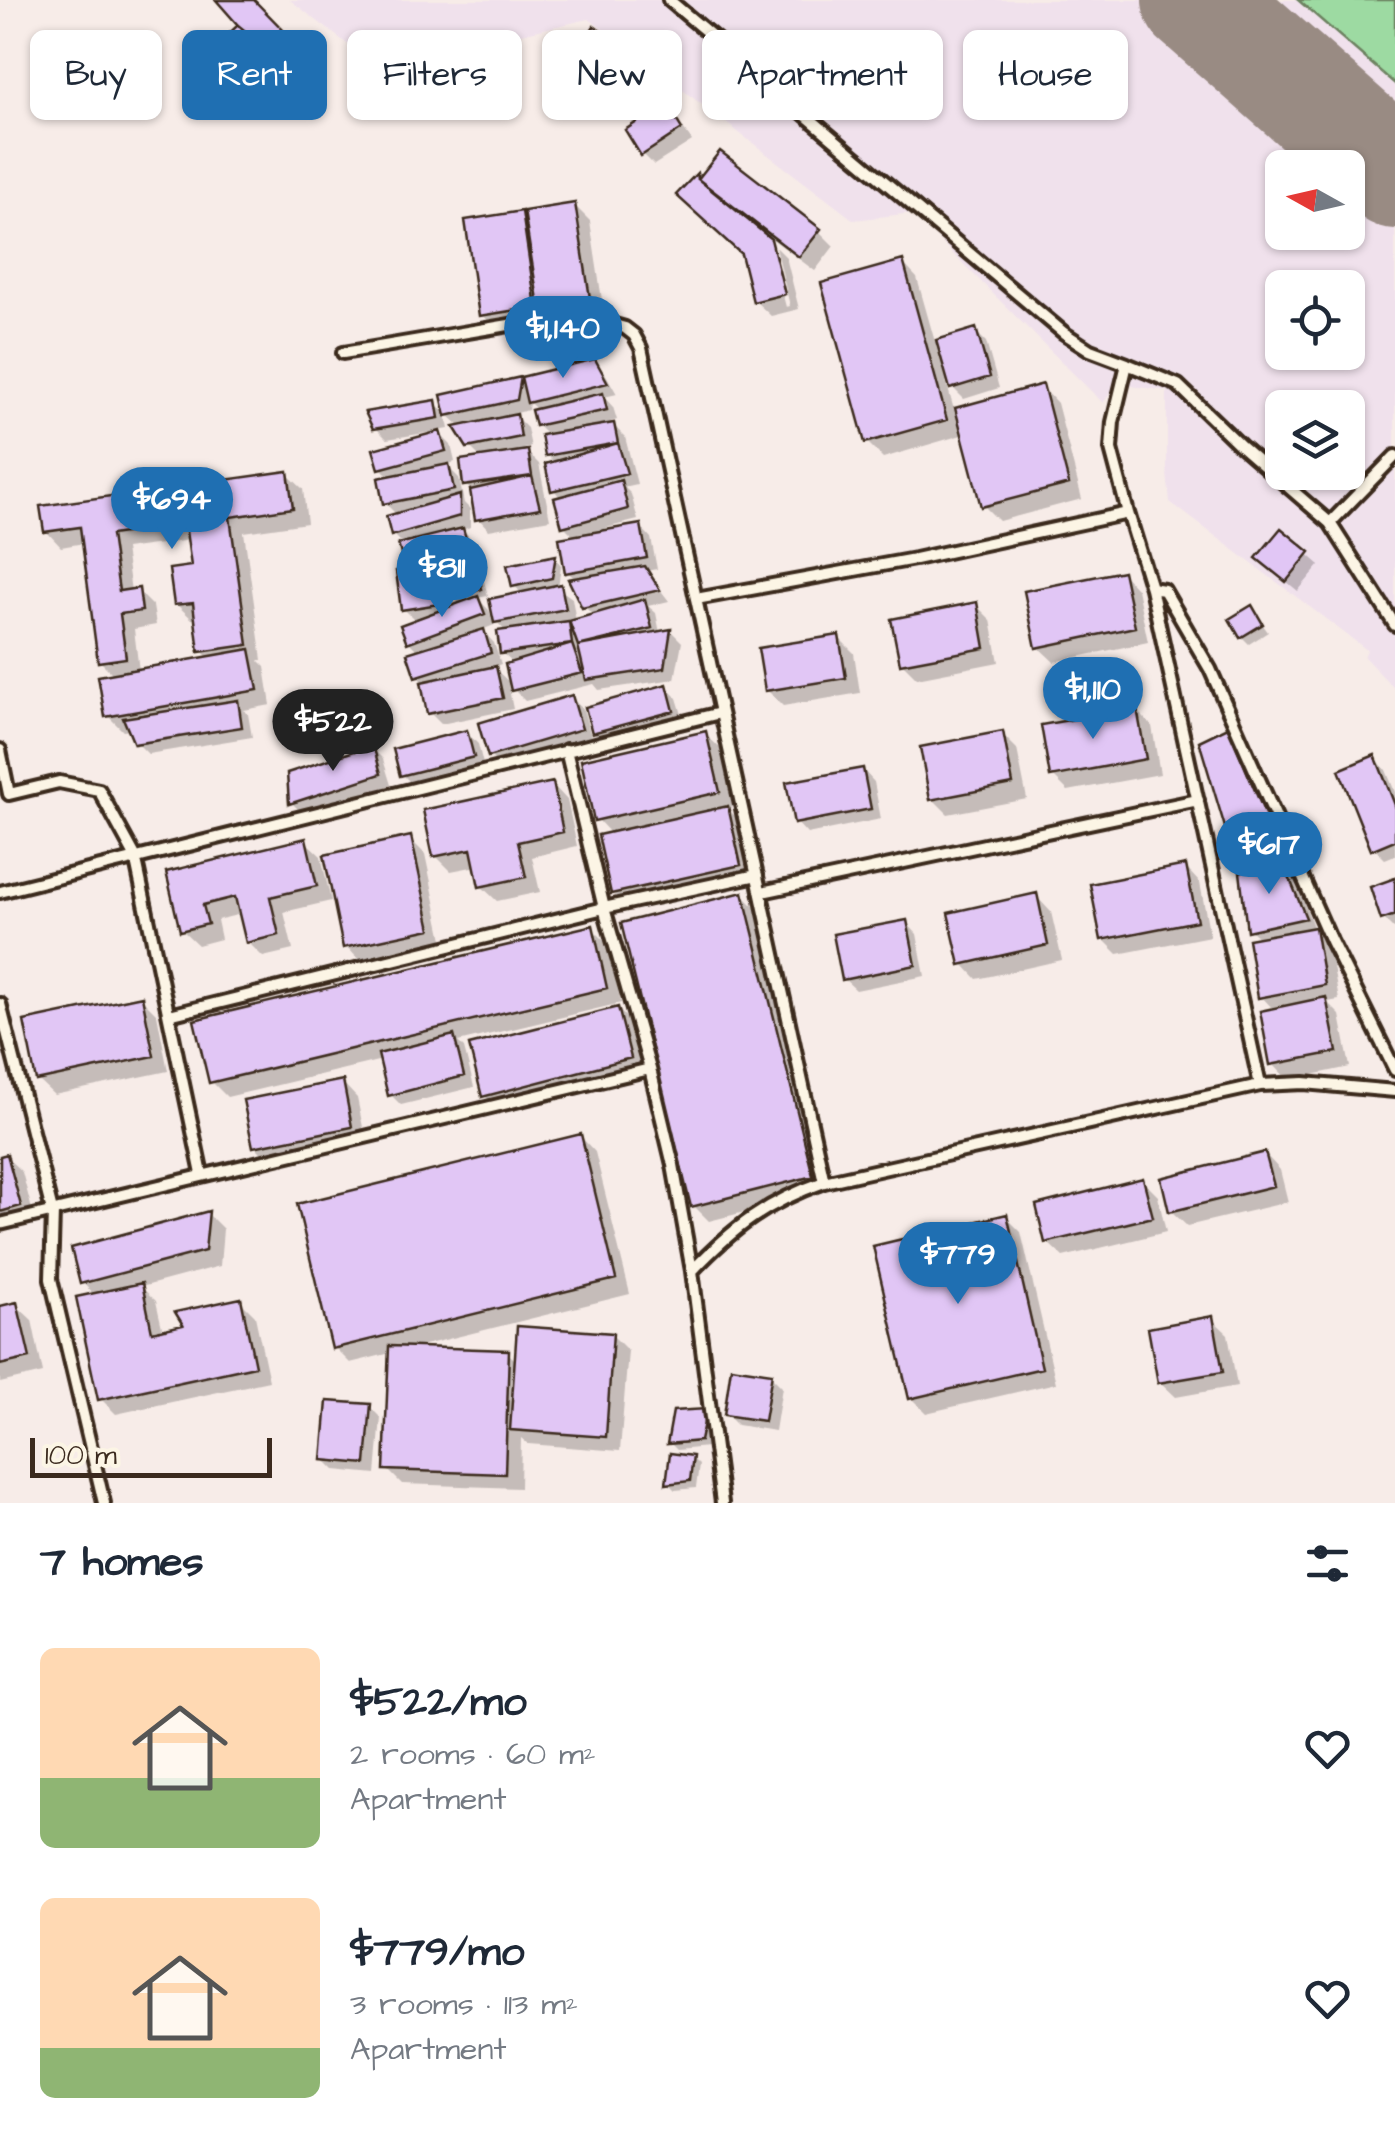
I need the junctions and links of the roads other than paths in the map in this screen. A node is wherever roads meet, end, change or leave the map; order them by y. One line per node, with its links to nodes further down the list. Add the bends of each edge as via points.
1 (668, 0): 3 (lane, via 1064,333)
2 (343, 354): 8 (lane, via 521,323 593,319 625,328 641,348)
3 (1126, 364): 5 (lane, via 1111,450); 6 (lane, via 1178,385)
4 (1395, 456): 6 (lane)
5 (1128, 513): 7 (lane); 8 (lane)
6 (1330, 523): 9 (lane)
7 (1152, 588): 13 (lane); 22 (lane, via 1164,590 1210,670)
8 (696, 599): 10 (lane)
9 (1395, 625)
10 (720, 713): 12 (lane); 15 (lane)
11 (0, 750): 14 (lane, via 10,794 60,782 99,790)
12 (566, 750): 14 (lane); 18 (lane)
13 (1198, 800): 17 (lane); 23 (lane)
14 (135, 856): 16 (lane); 20 (lane)
15 (757, 875): 17 (lane); 18 (lane)
16 (0, 892)
17 (762, 892): 26 (lane)
18 (604, 908): 20 (lane); 21 (lane)
19 (0, 1004): 27 (lane)
20 (169, 1014): 25 (lane)
21 (650, 1069): 25 (lane); 29 (lane)
22 (1395, 1070)
23 (1260, 1086): 24 (lane); 26 (lane)
24 (1395, 1091)
25 (202, 1174): 27 (lane)
26 (824, 1182): 29 (lane, via 782,1197 736,1228)
27 (52, 1212): 28 (lane); 30 (lane, via 51,1279)
28 (0, 1224)
29 (692, 1271): 31 (lane)
30 (104, 1503)
31 (722, 1503)

